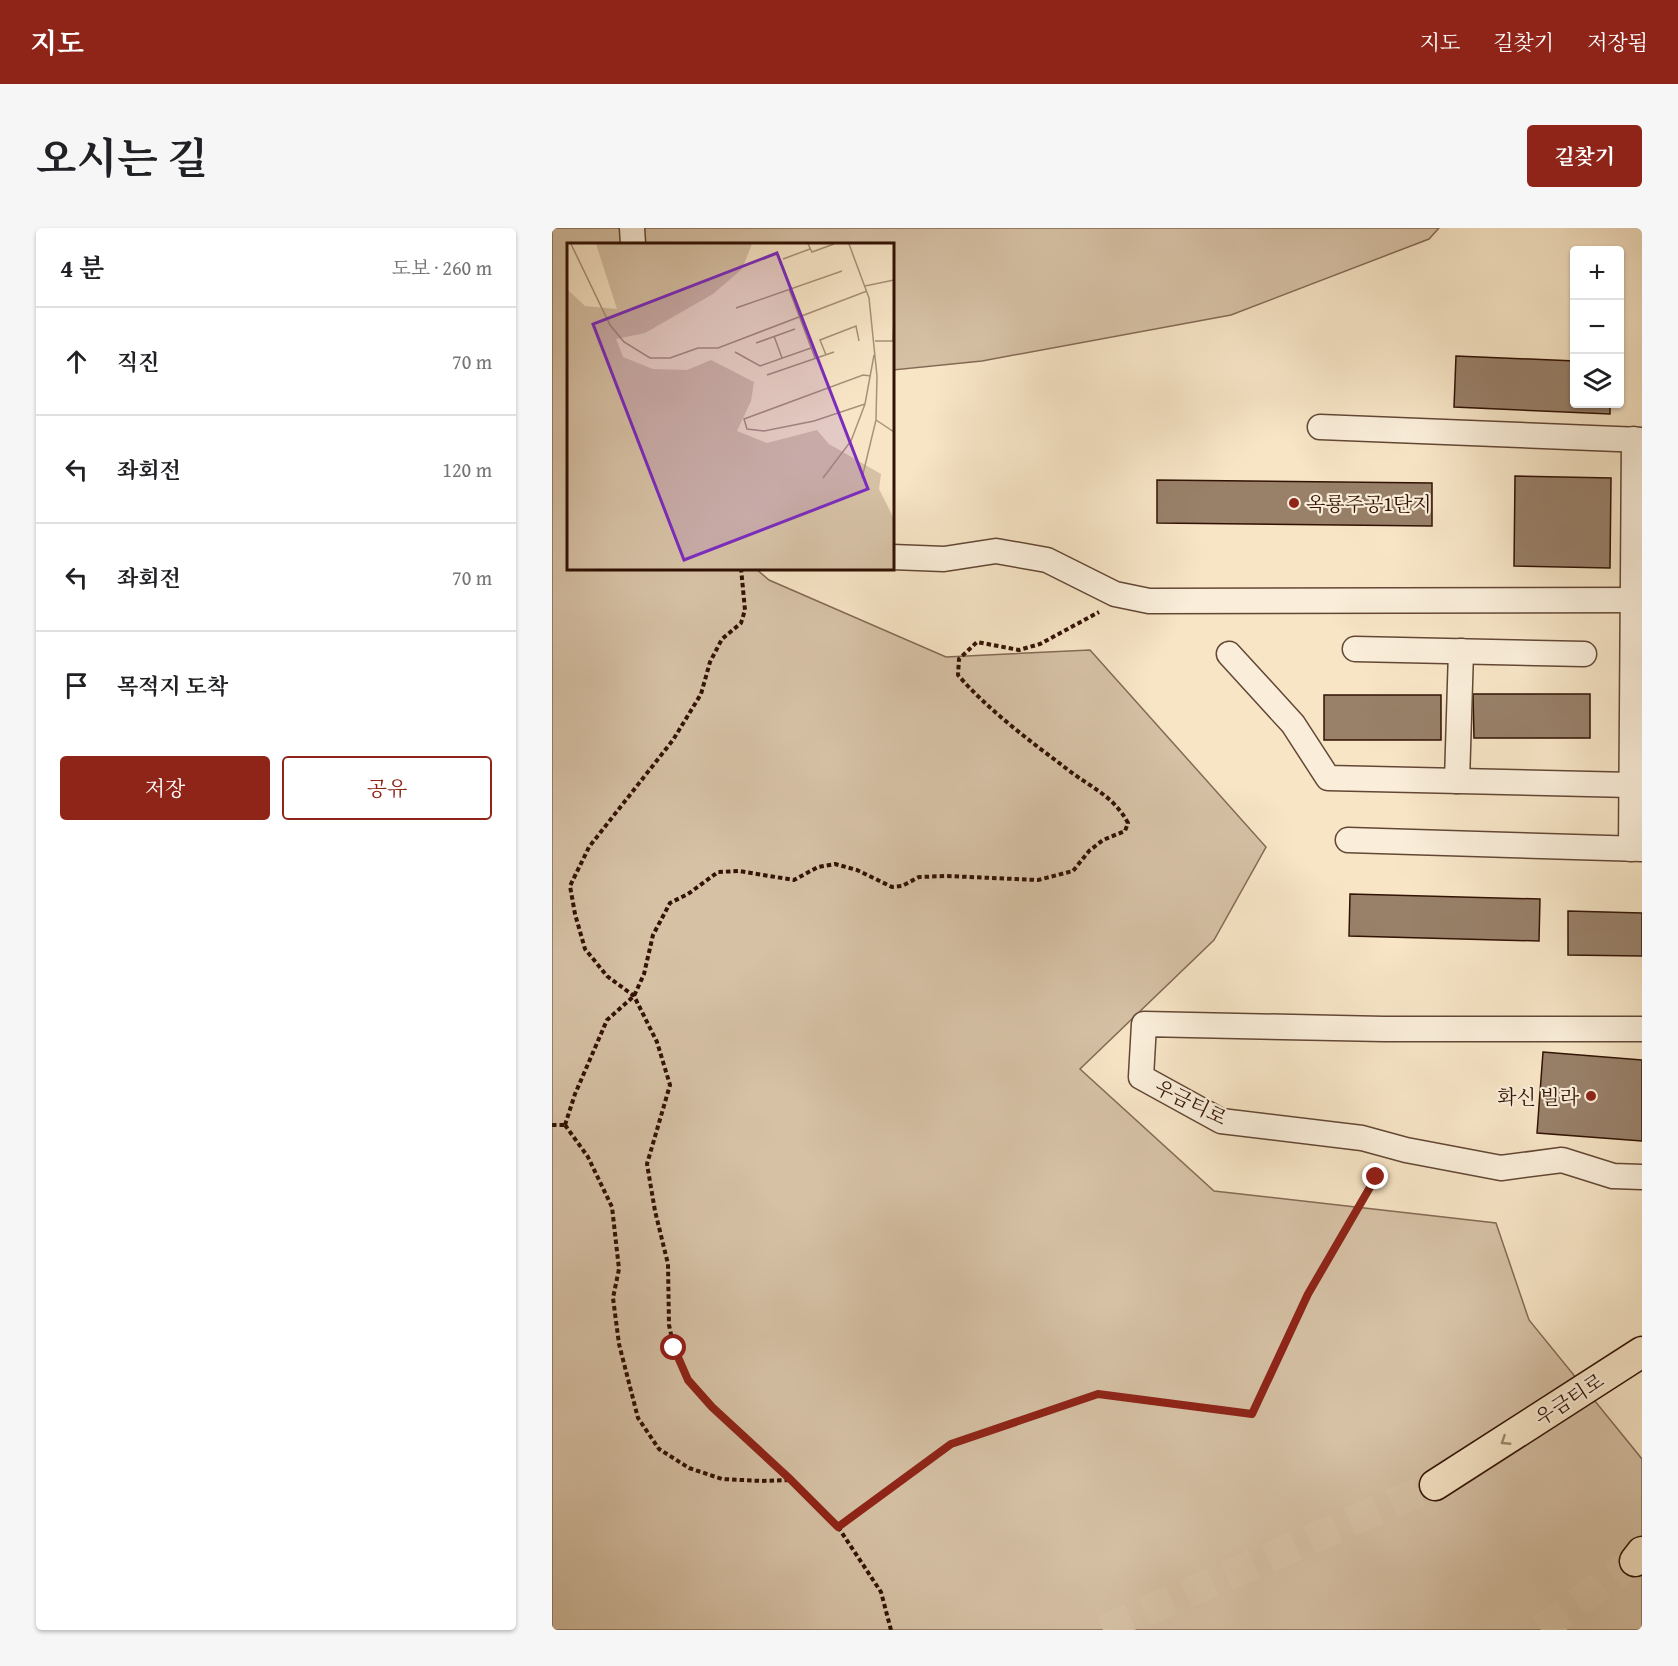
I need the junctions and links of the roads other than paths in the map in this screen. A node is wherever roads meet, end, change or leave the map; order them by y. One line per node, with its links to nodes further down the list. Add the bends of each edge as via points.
1 (632, 228): 2 (street)
2 (633, 243)
3 (1320, 427): 4 (street)
4 (1638, 440): 6 (street)
5 (894, 558): 6 (street, via 944,559 996,551 1047,560 1115,594 1149,601)
6 (1637, 600): 12 (street)
7 (1355, 649): 8 (street)
8 (1461, 651): 10 (street); 11 (street)
9 (1229, 654): 11 (street, via 1293,724 1328,778)
10 (1584, 654)
11 (1457, 781): 12 (street)
12 (1631, 785): 14 (street)
13 (1348, 840): 14 (street)
14 (1636, 849)
15 (1642, 1029): 16 (street, 우금티로, via 1144,1024 1141,1077 1221,1121 1362,1138 1501,1168 1562,1160 1613,1176)
16 (1642, 1177)
17 (1642, 1352): 18 (main road, 우금티로, one-way to 18)
18 (1435, 1485)

